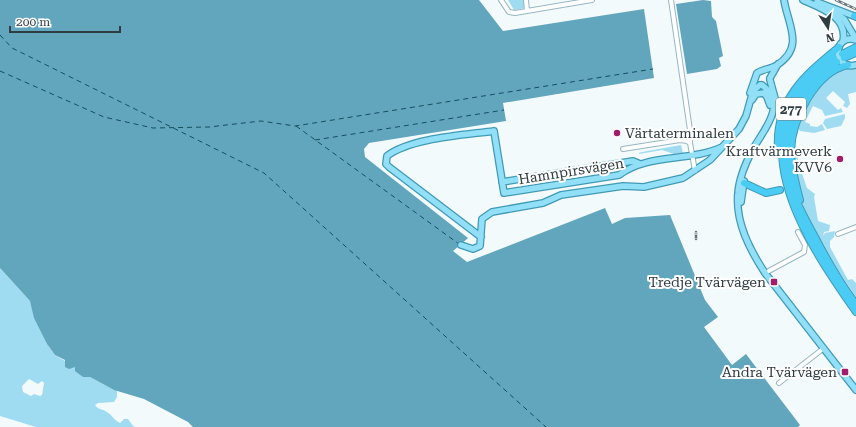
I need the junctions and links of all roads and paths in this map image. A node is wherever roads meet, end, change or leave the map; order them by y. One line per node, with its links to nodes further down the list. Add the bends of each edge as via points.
1 (501, 0): 11 (street, via 509,12)
2 (526, 0): 11 (street)
3 (592, 0): 9 (street)
4 (671, 0): 28 (street)
5 (784, 0): 10 (main road)
6 (789, 0): 10 (main road)
7 (803, 0): 14 (main road, via 837,19 844,30)
8 (815, 1): 12 (main road); 13 (main road, via 844,19)
9 (572, 2): 11 (street)
10 (786, 7): 20 (main road, via 794,45 790,54)
11 (527, 11)
12 (855, 17)
13 (856, 40): 14 (main road)
14 (843, 41): 15 (main road)
15 (839, 47): 19 (main road, via 838,58 842,63); 35 (highway, via 804,76 787,104 778,140 779,160)
16 (856, 47): 19 (highway)
17 (856, 53): 19 (highway)
18 (856, 57): 19 (highway)
19 (845, 60): 21 (main road); 39 (highway, via 842,67 815,88 795,128 792,164)
20 (778, 64): 22 (main road); 24 (main road)
21 (856, 65)
22 (764, 71): 23 (main road); 24 (main road, via 769,73)
23 (756, 75): 25 (main road, via 756,81); 26 (main road, Hamnpirsvägen)
24 (770, 79): 25 (main road, via 767,84); 37 (main road, via 776,99 775,117)
25 (761, 85): 26 (main road, Hamnpirsvägen, via 754,90); 27 (main road, via 768,91 773,102 771,118)
26 (748, 109): 27 (main road, via 756,94 765,94 770,109); 29 (main road, Hamnpirsvägen, via 739,129)
27 (766, 128): 37 (main road, via 749,157)
28 (690, 143): 30 (street, Hamnpirsvägen, via 680,140); 31 (street)
29 (722, 147): 31 (main road, Hamnpirsvägen, via 710,152); 33 (main road, Hamnpirsvägen)
30 (623, 149)
31 (693, 154): 32 (main road, Hamnpirsvägen); 33 (street); 34 (street)
32 (640, 164): 36 (main road, Hamnpirsvägen, via 633,161); 36 (main road, Hamnpirsvägen, via 629,167 619,175 504,193)
33 (702, 167): 34 (main road, Hamnpirsvägen)
34 (696, 171): 43 (main road, Hamnpirsvägen, via 673,182 644,187 623,186 561,196 543,203 492,212 482,221)
35 (784, 176): 39 (highway, 277, via 790,196); 39 (highway, 277, via 782,146 789,113 806,83 817,71 835,60 803,96 789,130 786,158 789,176)
36 (502, 182): 43 (main road, Hamnpirsvägen, via 494,131 414,144 393,152 386,159 389,167)
37 (742, 182): 38 (highway, via 766,193); 45 (main road, via 742,225 749,247)
38 (780, 190)
39 (806, 225): 46 (highway, 277); 47 (highway, 277, via 825,266)
40 (856, 227): 42 (street)
41 (798, 232): 45 (street, via 805,245 804,252)
42 (838, 234)
43 (481, 237): 44 (main road, via 481,243 476,248 469,249)
44 (461, 245)
45 (765, 273): 48 (main road)
46 (856, 304)
47 (856, 312)
48 (824, 348): 49 (street); 50 (main road)
49 (779, 383)
50 (856, 390)

